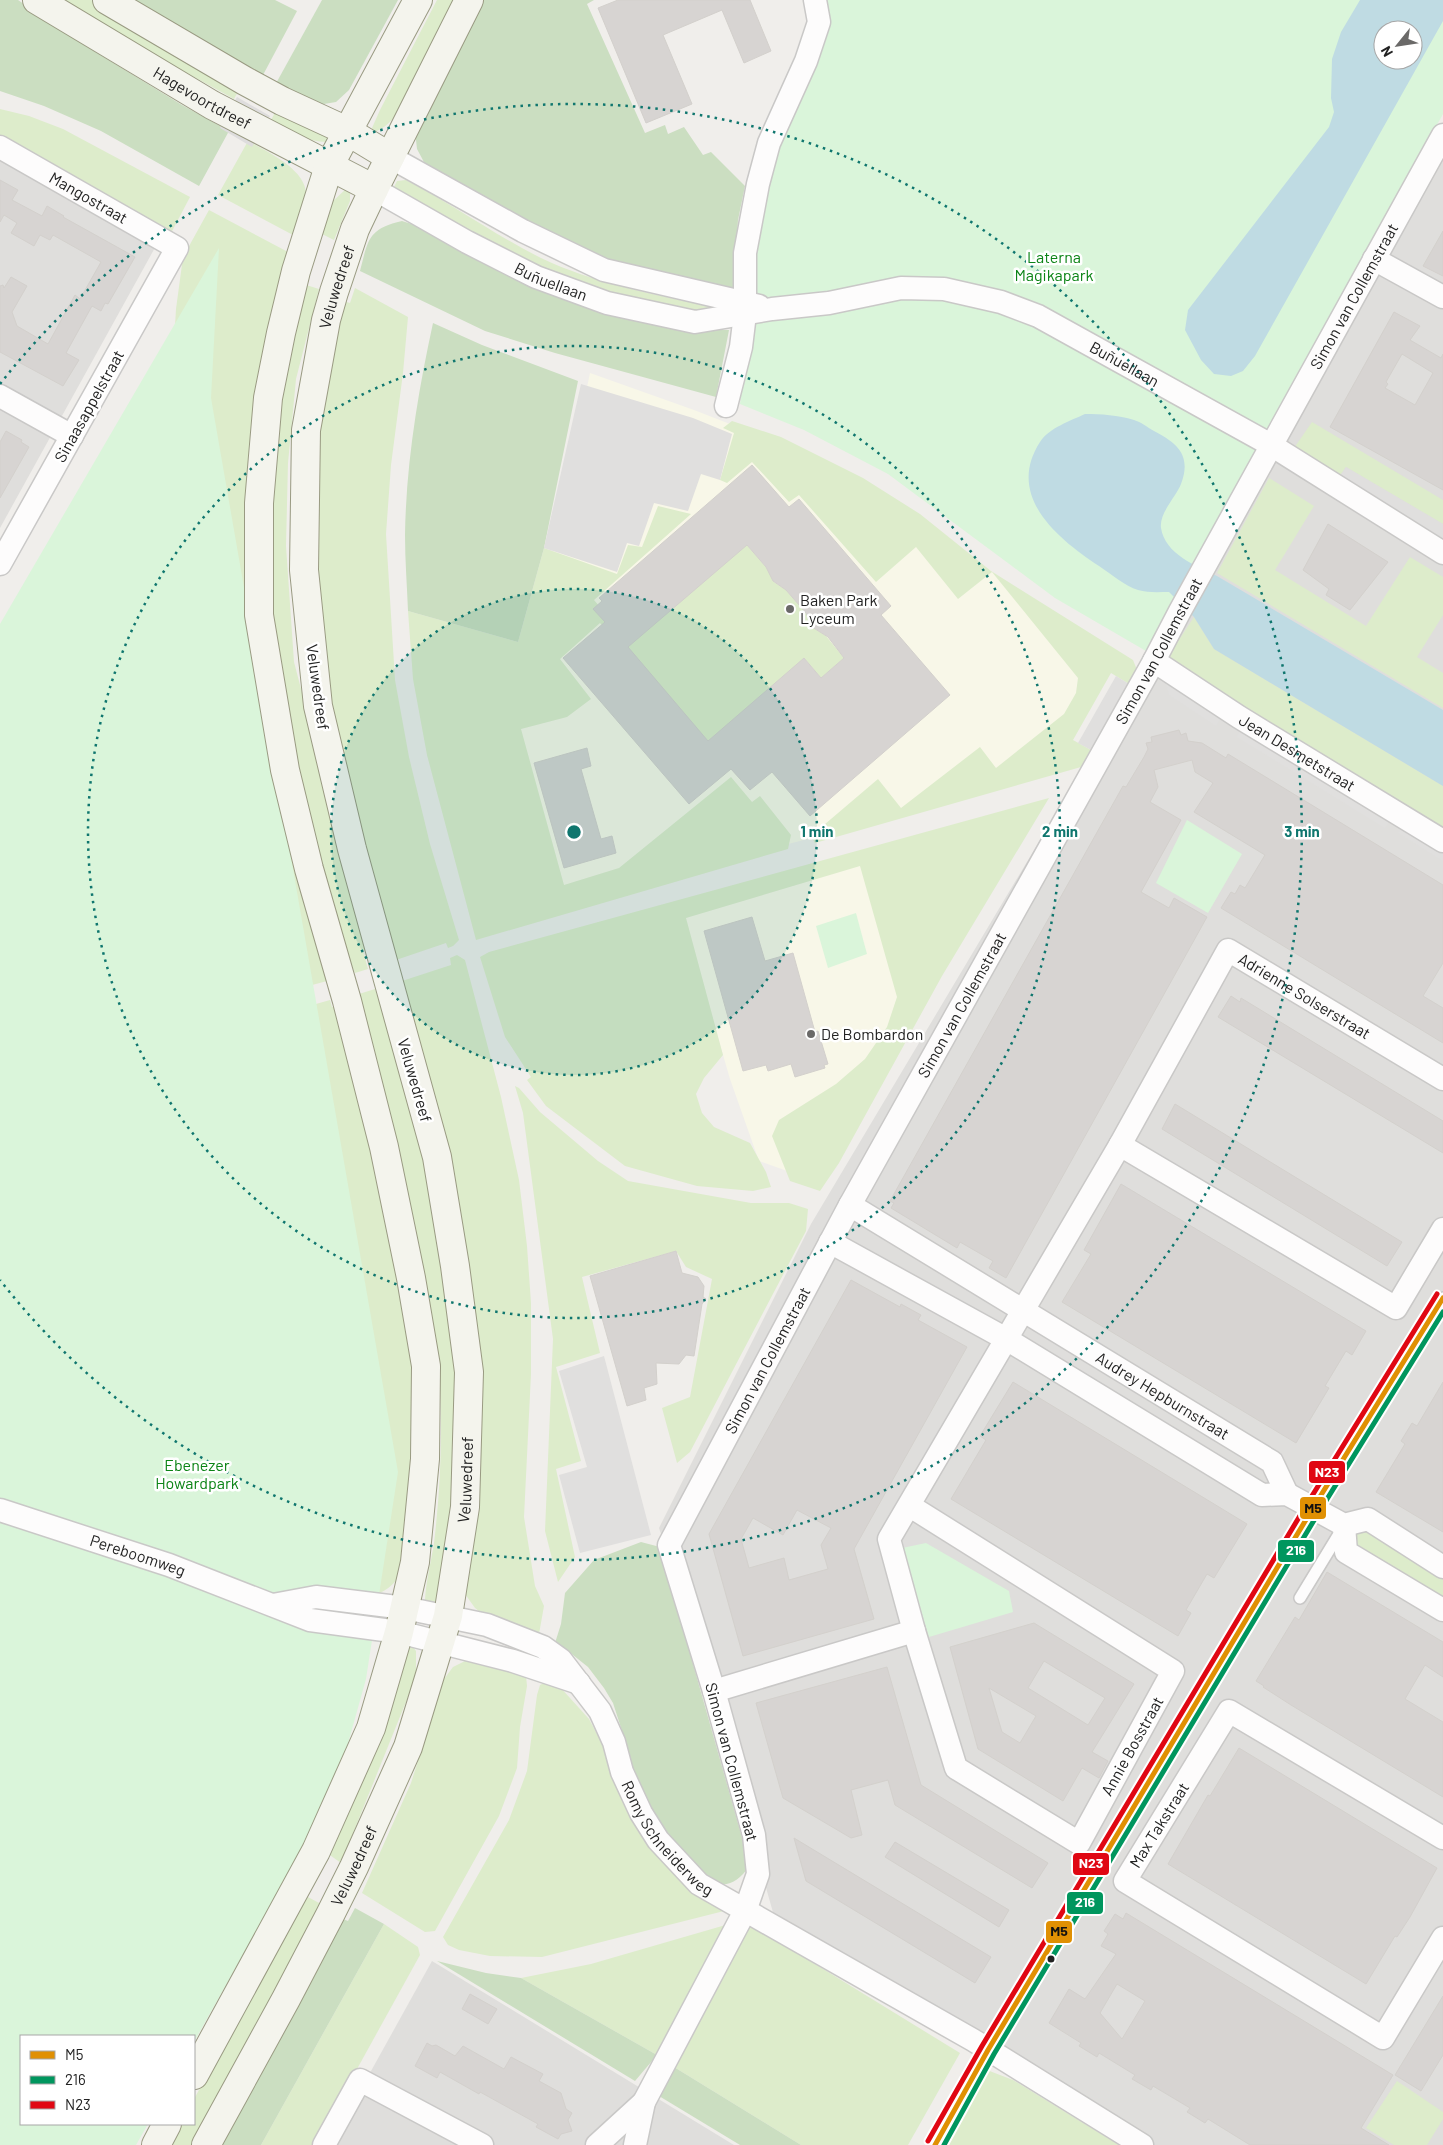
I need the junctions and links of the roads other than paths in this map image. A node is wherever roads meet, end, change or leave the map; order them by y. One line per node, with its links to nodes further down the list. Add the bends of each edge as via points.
1 (37, 0): 10 (main road, Hagevoortdreef, via 229,113)
2 (107, 0): 6 (main road, via 245,81)
3 (418, 0): 6 (main road)
4 (469, 0): 9 (main road, Veluwedreef)
5 (816, 0): 15 (street, via 818,22 806,61 769,142 758,184 746,253)
6 (347, 131): 9 (main road); 10 (main road)
7 (1443, 135): 13 (street, Simon van Collemstraat)
8 (0, 148): 12 (street, Mangostraat)
9 (390, 157): 11 (main road, Veluwedreef); 15 (street, Buñuellaan, via 523,231 604,270)
10 (329, 166): 11 (main road, Hagevoortdreef); 41 (main road, via 296,271 268,398 259,503 259,615 285,770 384,1146 426,1366 425,1458 415,1562)
11 (374, 189): 15 (street, Buñuellaan, via 536,277 607,303 696,322); 40 (main road, Veluwedreef, via 350,247 326,320 306,430 304,570 318,706 352,849 437,1157 455,1266 469,1372 465,1507)
12 (177, 248): 18 (street, Sinaasappelstraat)
13 (1374, 259): 14 (street); 19 (street, Simon van Collemstraat)
14 (1443, 297)
15 (745, 308): 17 (street, via 741,346); 19 (street, Buñuellaan, via 772,309 829,303 901,288 944,289 1001,302 1038,316)
16 (0, 396): 18 (street)
17 (726, 406)
18 (72, 436): 21 (street, Sinaasappelstraat)
19 (1271, 445): 20 (street, Buñuellaan); 22 (street, Simon van Collemstraat)
20 (1443, 553)
21 (0, 564)
22 (1154, 661): 23 (street, Jean Desmetstraat, via 1239,717); 26 (street, Simon van Collemstraat)
23 (1443, 841)
24 (1443, 1079): 25 (street, Adrienne Solserstraat, via 1228,950)
25 (1120, 1145): 27 (street, via 1396,1308); 30 (street, Adrienne Solserstraat)
26 (850, 1205): 28 (street, Simon van Collemstraat); 30 (street, Audrey Hepburnstraat)
27 (1443, 1229)
28 (830, 1242): 31 (street, Audrey Hepburnstraat); 45 (street, Simon van Collemstraat, via 669,1545)
29 (1443, 1298): 34 (lane)
30 (1023, 1311): 31 (street); 32 (street, Audrey Hepburnstraat, via 1272,1462)
31 (1008, 1340): 32 (street, Audrey Hepburnstraat, via 1262,1495); 33 (street, Annie Bosstraat)
32 (1286, 1494): 34 (street, Audrey Hepburnstraat)
33 (910, 1506): 42 (street, Annie Bosstraat, via 889,1539); 42 (street, Annie Bosstraat, via 1173,1671 1079,1842 956,1768)
34 (1313, 1508): 36 (street, Audrey Hepburnstraat); 49 (lane)
35 (0, 1510): 41 (street, Pereboomweg, via 169,1565 262,1603 272,1605 316,1597)
36 (1344, 1525): 37 (street, via 1368,1519); 38 (lane); 39 (street, via 1346,1552)
37 (1443, 1567)
38 (1300, 1598)
39 (1443, 1610)
40 (448, 1616): 41 (street, Pereboomweg); 43 (main road, Veluwedreef); 44 (street, Romy Schneiderweg, via 486,1625 543,1647 561,1660)
41 (402, 1620): 43 (street); 50 (main road, via 372,1728 316,1851)
42 (914, 1631): 45 (street)
43 (441, 1642): 44 (street); 54 (main road, Veluwedreef, via 408,1747 354,1867)
44 (579, 1683): 47 (street, Romy Schneiderweg, via 600,1711 614,1742 622,1772 658,1840 699,1884)
45 (714, 1691): 47 (street, Simon van Collemstraat, via 754,1835 758,1874)
46 (1443, 1838): 48 (street, Max Takstraat, via 1229,1711 1125,1881 1383,2038)
47 (745, 1911): 49 (street, Romy Schneiderweg); 51 (street, Simon van Collemstraat)
48 (1441, 1947)
49 (988, 2050): 59 (lane); 60 (street, Romy Schneiderweg)
50 (195, 2073)
51 (644, 2102): 57 (street); 58 (street)
52 (166, 2125): 53 (main road)
53 (156, 2145)
54 (206, 2145)
55 (324, 2145): 56 (street, via 360,2080)
56 (482, 2145)
57 (597, 2145)
58 (635, 2145)
59 (935, 2145)
60 (1142, 2145)

